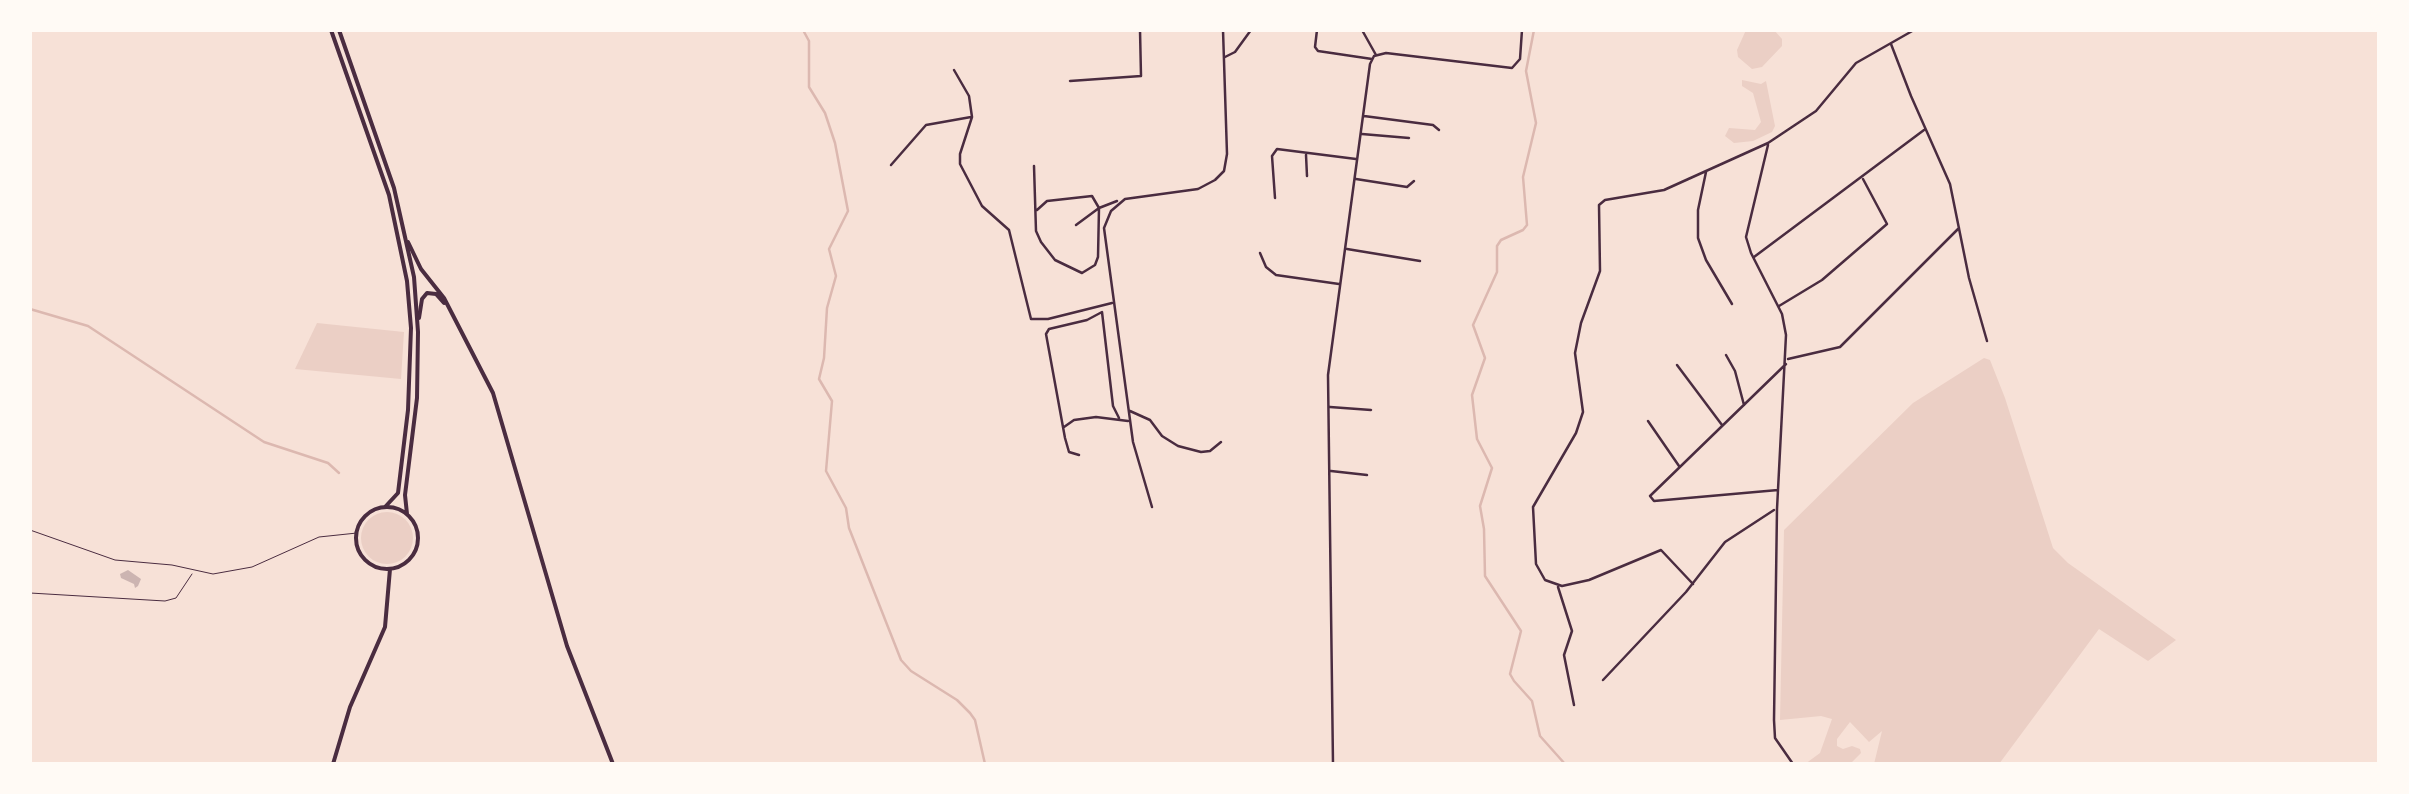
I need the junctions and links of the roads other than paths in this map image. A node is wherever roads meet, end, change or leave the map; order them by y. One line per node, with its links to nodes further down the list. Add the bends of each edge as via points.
1 (331, 30): 69 (main road, via 389,195 407,281 408,410 398,493)
2 (339, 30): 39 (main road)
3 (1140, 30): 14 (street, via 1141,76)
4 (1223, 30): 12 (street)
5 (1251, 30): 12 (street)
6 (1317, 30): 11 (street, via 1318,51)
7 (1362, 30): 11 (street)
8 (1522, 30): 11 (street, via 1520,60 1512,68 1390,53)
9 (1914, 30): 10 (street)
10 (1891, 42): 19 (street); 23 (street, via 1856,63 1816,111)
11 (1374, 57): 15 (street)
12 (1224, 58): 34 (street, via 1228,156 1222,173 1198,189)
13 (954, 70): 16 (street)
14 (1070, 81)
15 (1363, 116): 20 (street); 21 (street)
16 (972, 117): 17 (street); 18 (street)
17 (961, 120): 18 (street); 26 (street, via 926,125)
18 (971, 126): 45 (street, via 960,164 982,206 1009,230 1032,319)
19 (1925, 129): 30 (street); 38 (street, via 1950,184)
20 (1439, 130)
21 (1361, 134): 22 (street); 25 (street)
22 (1409, 138)
23 (1768, 143): 28 (street); 42 (street, via 1746,227)
24 (1306, 153): 25 (street); 29 (street); 33 (street, via 1273,152)
25 (1357, 160): 31 (street)
26 (892, 165)
27 (1034, 166): 36 (street)
28 (1706, 170): 46 (street, via 1698,238); 78 (street, via 1664,190 1599,206 1600,271 1576,353 1581,419 1532,511 1537,568)
29 (1307, 176)
30 (1862, 177): 42 (street); 47 (street, via 1887,224 1822,280)
31 (1354, 179): 32 (street, via 1408,187); 40 (street)
32 (1414, 181)
33 (1275, 198)
34 (1120, 201): 35 (street); 45 (street, via 1104,228)
35 (1100, 208): 36 (street, via 1089,196 1048,201); 36 (street, via 1098,257 1082,273 1046,251); 37 (street)
36 (1035, 212)
37 (1076, 225)
38 (1960, 227): 50 (street); 52 (street, via 1840,347)
39 (408, 242): 48 (main road); 49 (main road)
40 (1345, 249): 43 (street); 44 (street)
41 (1260, 253): 44 (street, via 1276,275)
42 (1753, 258): 47 (street)
43 (1420, 262)
44 (1340, 284): 55 (street)
45 (1114, 302): 57 (street)
46 (1732, 304)
47 (1778, 306): 52 (street)
48 (447, 307): 49 (main road, via 427,292); 83 (main road, via 493,393 567,646)
49 (418, 324): 72 (main road)
50 (1987, 341)
51 (1726, 355): 54 (street)
52 (1787, 361): 54 (street); 68 (street)
53 (1677, 365): 61 (street)
54 (1744, 405): 61 (street)
55 (1328, 407): 56 (street); 66 (street)
56 (1370, 410)
57 (1128, 411): 60 (street); 63 (street, via 1190,450 1210,451)
58 (1118, 418): 60 (street); 62 (street, via 1074,420); 62 (street, via 1102,312 1047,332)
59 (1648, 421): 65 (street)
60 (1130, 422): 70 (street)
61 (1722, 426): 65 (street)
62 (1063, 428): 64 (street, via 1068,450)
63 (1221, 442)
64 (1079, 455)
65 (1680, 467): 68 (street, via 1650,494 1654,501)
66 (1329, 471): 67 (street); 84 (street)
67 (1367, 476)
68 (1778, 490): 71 (street)
69 (385, 507): 72 (main road); 74 (main road, via 367,515)
70 (1152, 507)
71 (1777, 509): 77 (street, via 1730,538); 85 (street, via 1775,738)
72 (406, 514): 75 (main road, via 418,535 416,551)
73 (30, 530): 76 (lane, via 115,560)
74 (357, 533): 75 (main road, via 365,558); 76 (lane, via 308,541 240,571)
75 (390, 568): 82 (main road, via 385,628)
76 (193, 571): 79 (lane, via 176,598 165,601)
77 (1693, 584): 78 (street, via 1659,550); 80 (street)
78 (1558, 586): 81 (street, via 1572,632 1564,658)
79 (30, 593)
80 (1603, 680)
81 (1574, 704)
82 (333, 764)
83 (613, 764)
84 (1333, 764)
85 (1793, 764)

